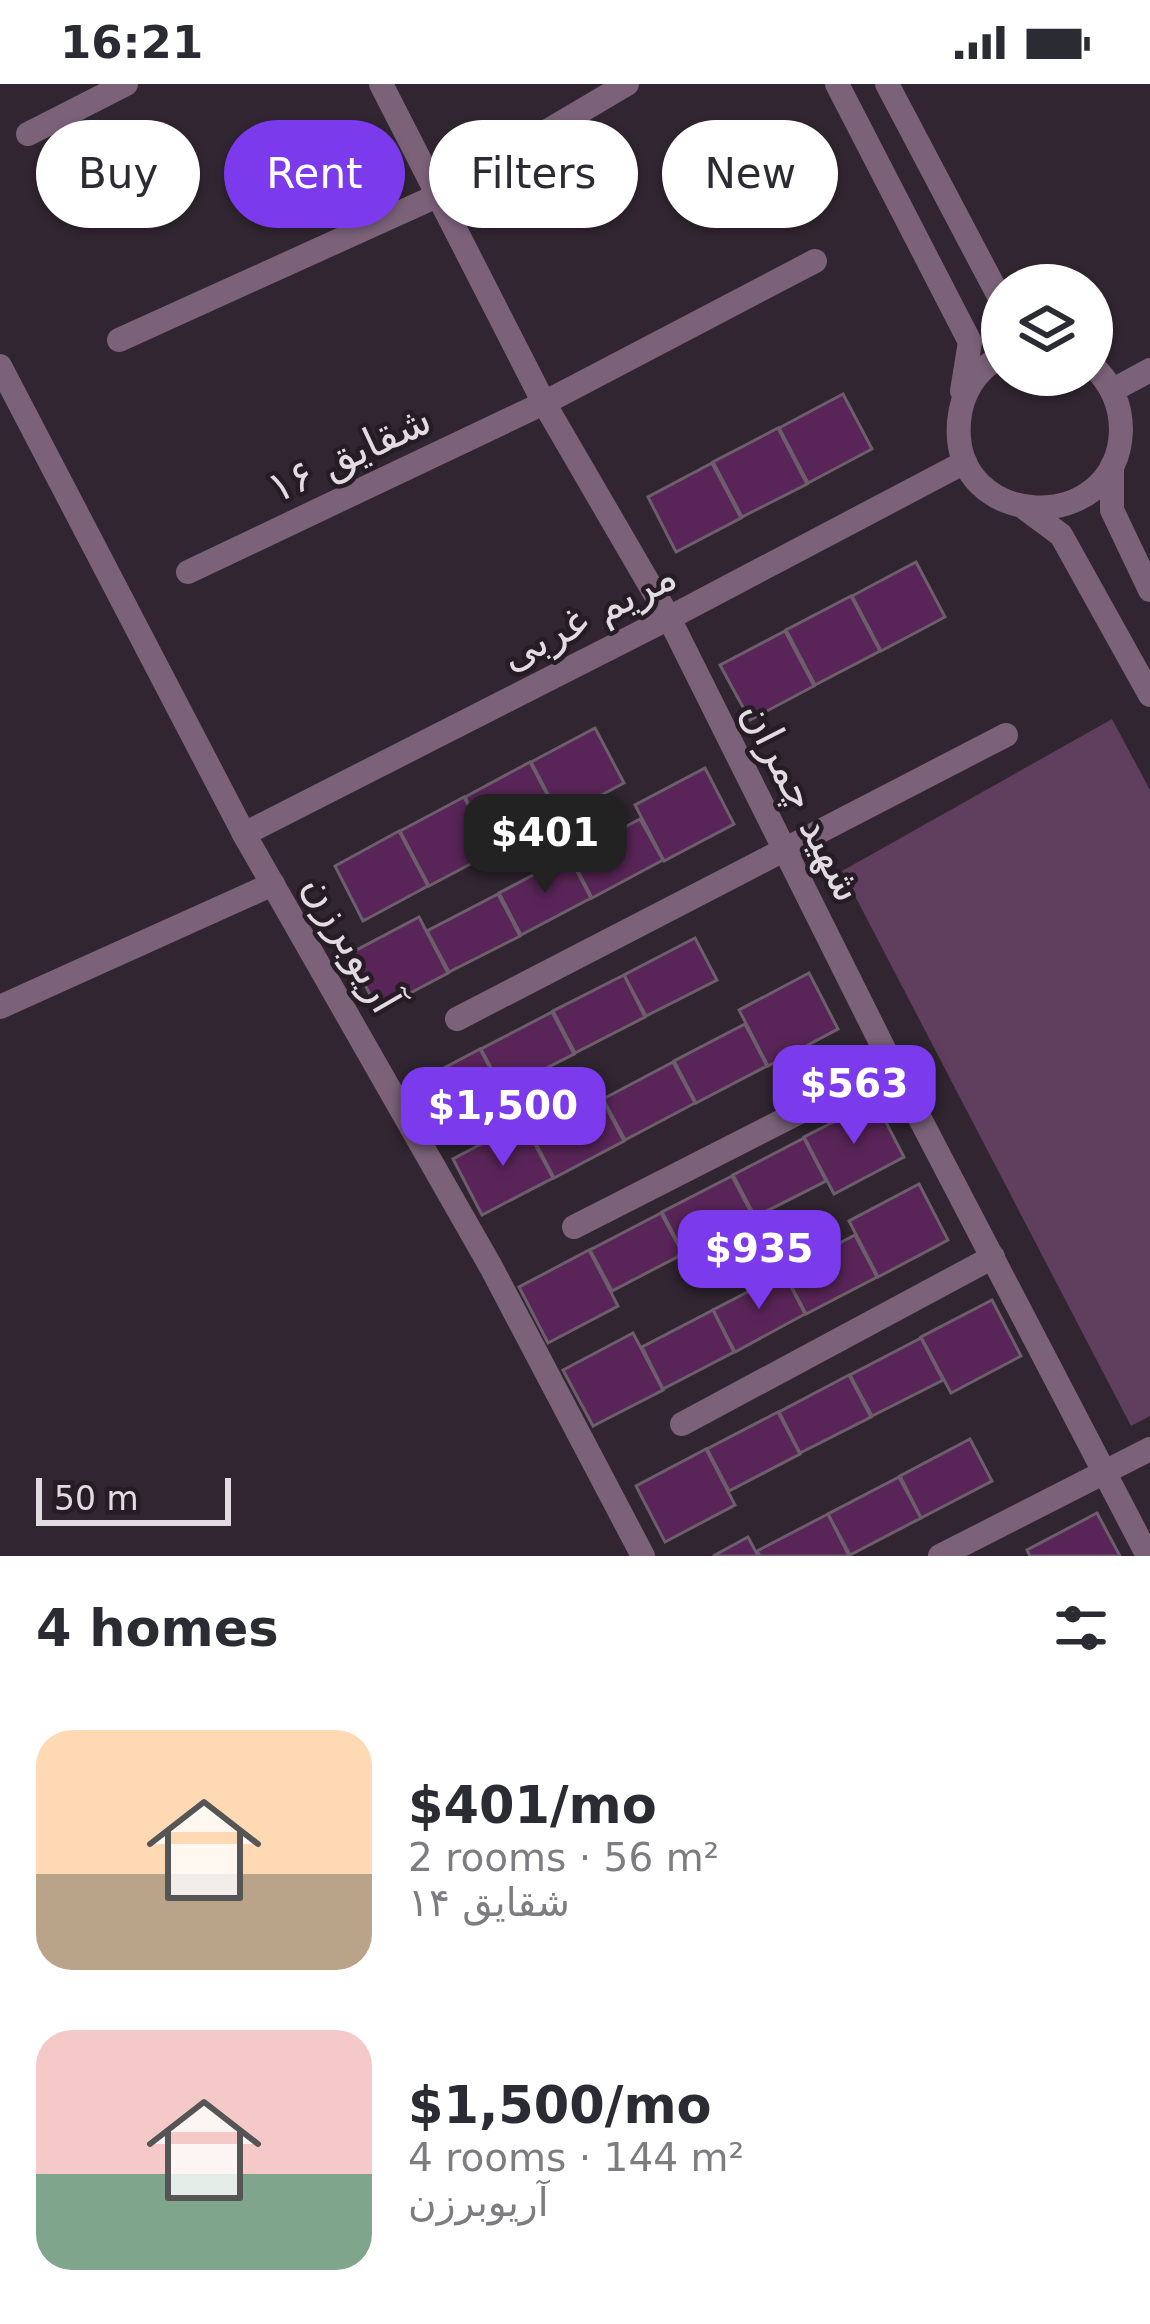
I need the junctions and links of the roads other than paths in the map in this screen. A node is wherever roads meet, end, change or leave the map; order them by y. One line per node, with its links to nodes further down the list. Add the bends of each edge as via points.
1 (126, 84): 7 (street)
2 (381, 84): 8 (street, شهید چمران)
3 (627, 84): 6 (street)
4 (837, 84): 19 (street, via 970,342)
5 (886, 84): 12 (street)
6 (566, 120)
7 (28, 134)
8 (429, 176)
9 (429, 200): 13 (street)
10 (456, 228): 18 (street, شهید چمران)
11 (814, 261): 18 (street, شقایق ۱۶)
12 (982, 264)
13 (119, 340)
14 (0, 366): 28 (street, آریوبرزن)
15 (1150, 370): 17 (street)
16 (981, 374): 19 (street)
17 (1113, 389): 21 (street, via 1121,416)
18 (544, 403): 23 (street, شقایق ۱۶); 25 (street, شهید چمران)
19 (960, 407): 20 (street)
20 (965, 462): 22 (street, via 991,493); 25 (street, مریم غربی)
21 (1112, 466): 22 (street, via 1076,501); 24 (street, via 1112,510)
22 (1025, 508): 26 (street, via 1060,535)
23 (188, 572)
24 (1150, 590)
25 (669, 618): 28 (street, مریم غربی); 29 (street, شهید چمران)
26 (1150, 695)
27 (1006, 735): 29 (street)
28 (244, 834): 30 (street, آریوبرزن)
29 (784, 851): 32 (street); 33 (street, شهید چمران)
30 (273, 884): 31 (street); 39 (street, آریوبرزن)
31 (0, 1007)
32 (457, 1019)
33 (892, 1065): 34 (street); 35 (street, شهید چمران)
34 (574, 1227)
35 (993, 1257): 36 (street); 38 (street, شهید چمران)
36 (682, 1424)
37 (1150, 1449): 38 (street)
38 (1106, 1473): 40 (street); 41 (street, شهید چمران)
39 (644, 1556)
40 (940, 1556)
41 (1148, 1556)

